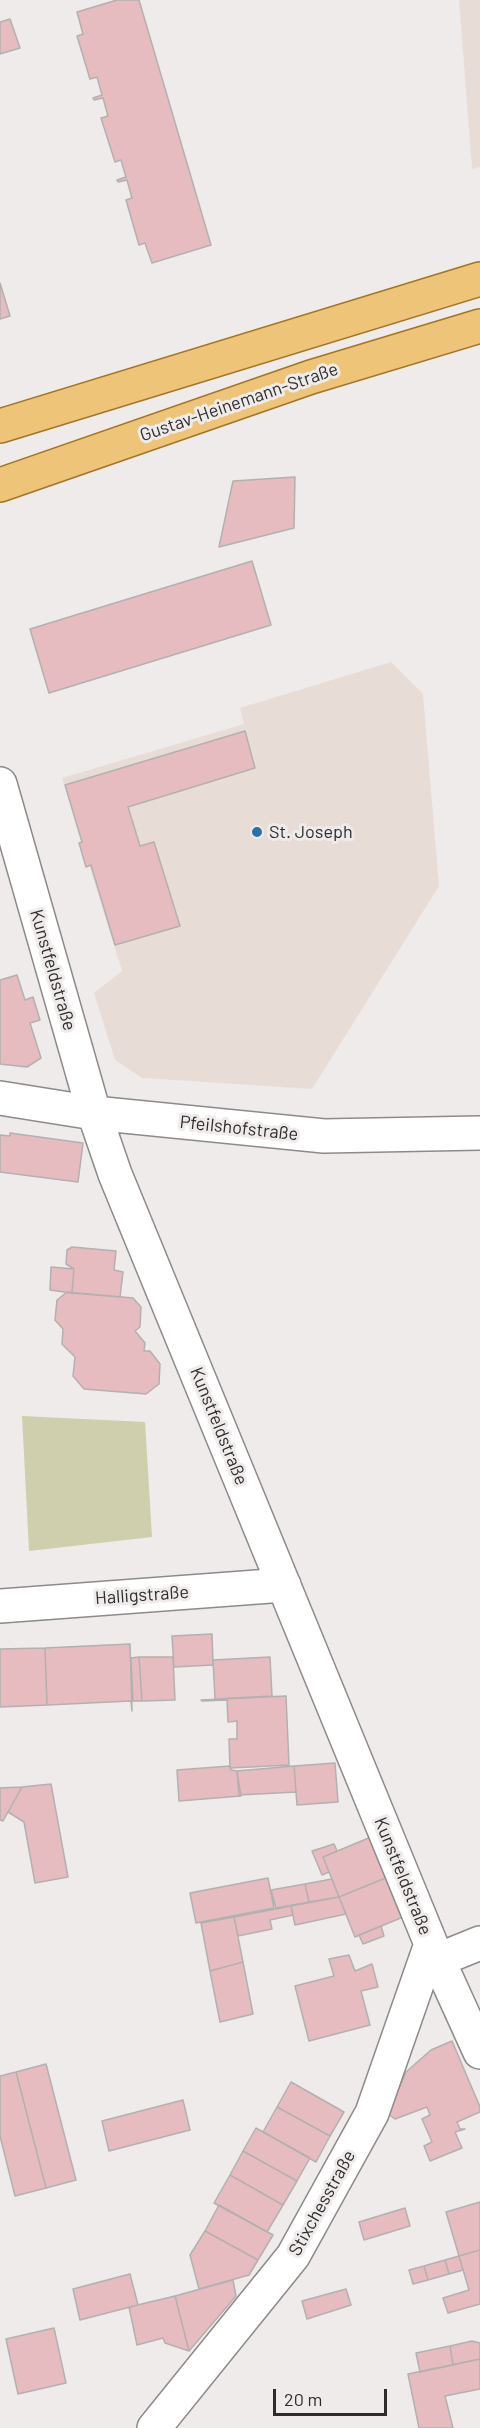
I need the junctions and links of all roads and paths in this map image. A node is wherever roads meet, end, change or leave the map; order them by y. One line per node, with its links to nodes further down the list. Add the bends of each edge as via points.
1 (480, 279): 3 (main road)
2 (480, 326): 4 (main road, Gustav-Heinemann-Straße, via 311,377)
3 (0, 426)
4 (0, 485)
5 (0, 784): 7 (street, Kunstfeldstraße)
6 (0, 1098): 7 (street, Pfeilshofstraße)
7 (94, 1113): 8 (street, Pfeilshofstraße, via 324,1136); 9 (street, Kunstfeldstraße, via 115,1174)
8 (480, 1133)
9 (284, 1585): 10 (street, Halligstraße); 12 (street, Kunstfeldstraße)
10 (0, 1606)
11 (480, 1943): 12 (street)
12 (434, 1952): 13 (street, Kunstfeldstraße); 14 (street, Stixchesstraße, via 372,2114 293,2256)
13 (480, 2052)
14 (154, 2428)

